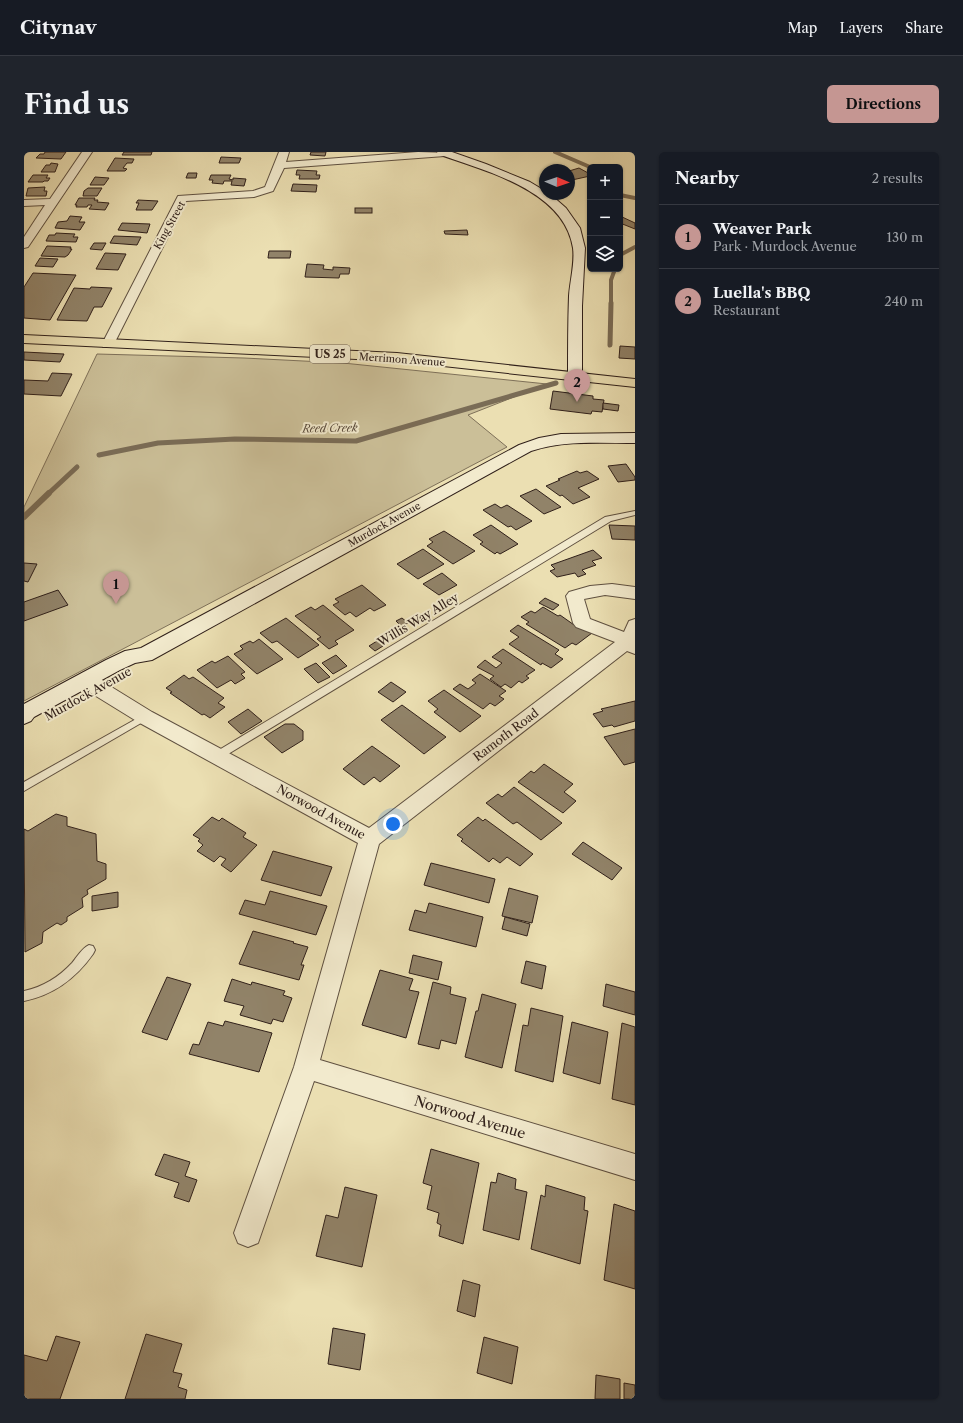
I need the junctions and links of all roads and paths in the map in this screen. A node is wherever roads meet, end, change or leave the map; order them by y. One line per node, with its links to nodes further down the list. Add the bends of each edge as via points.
1 (87, 152): 5 (street)
2 (284, 152): 4 (street, King Street)
3 (444, 153): 4 (street); 10 (street, via 503,175 538,192 556,204 572,225 579,248)
4 (280, 164): 9 (street, King Street, via 269,189 254,194 182,198)
5 (53, 202): 6 (street); 7 (street)
6 (24, 203)
7 (24, 244)
8 (24, 339): 9 (main road, Merrimon Avenue / US 25)
9 (108, 344): 10 (main road, Merrimon Avenue / US 25, via 397,357)
10 (575, 375): 11 (main road, Merrimon Avenue / US 25)
11 (635, 383)
12 (635, 438): 16 (street, Murdock Avenue, via 546,440 525,448 145,655 141,664)
13 (635, 513): 20 (lane, Willis Way Alley, via 608,519)
14 (635, 593): 15 (street, via 613,589 588,590 575,596 582,623)
15 (633, 638): 22 (street, Ramoth Road)
16 (94, 683): 17 (street, Murdock Avenue, via 26,712); 18 (street, Norwood Avenue); 19 (street, Murdock Avenue, via 37,722)
17 (24, 716)
18 (145, 717): 20 (street, Norwood Avenue); 21 (lane)
19 (24, 724)
20 (217, 756): 22 (street, Norwood Avenue)
21 (24, 787)
22 (370, 839): 25 (street, Norwood Avenue)
23 (89, 950): 24 (lane, via 75,969 35,995)
24 (24, 996)
25 (306, 1067): 26 (street, Norwood Avenue); 27 (street, Norwood Avenue)
26 (635, 1166)
27 (248, 1233)

